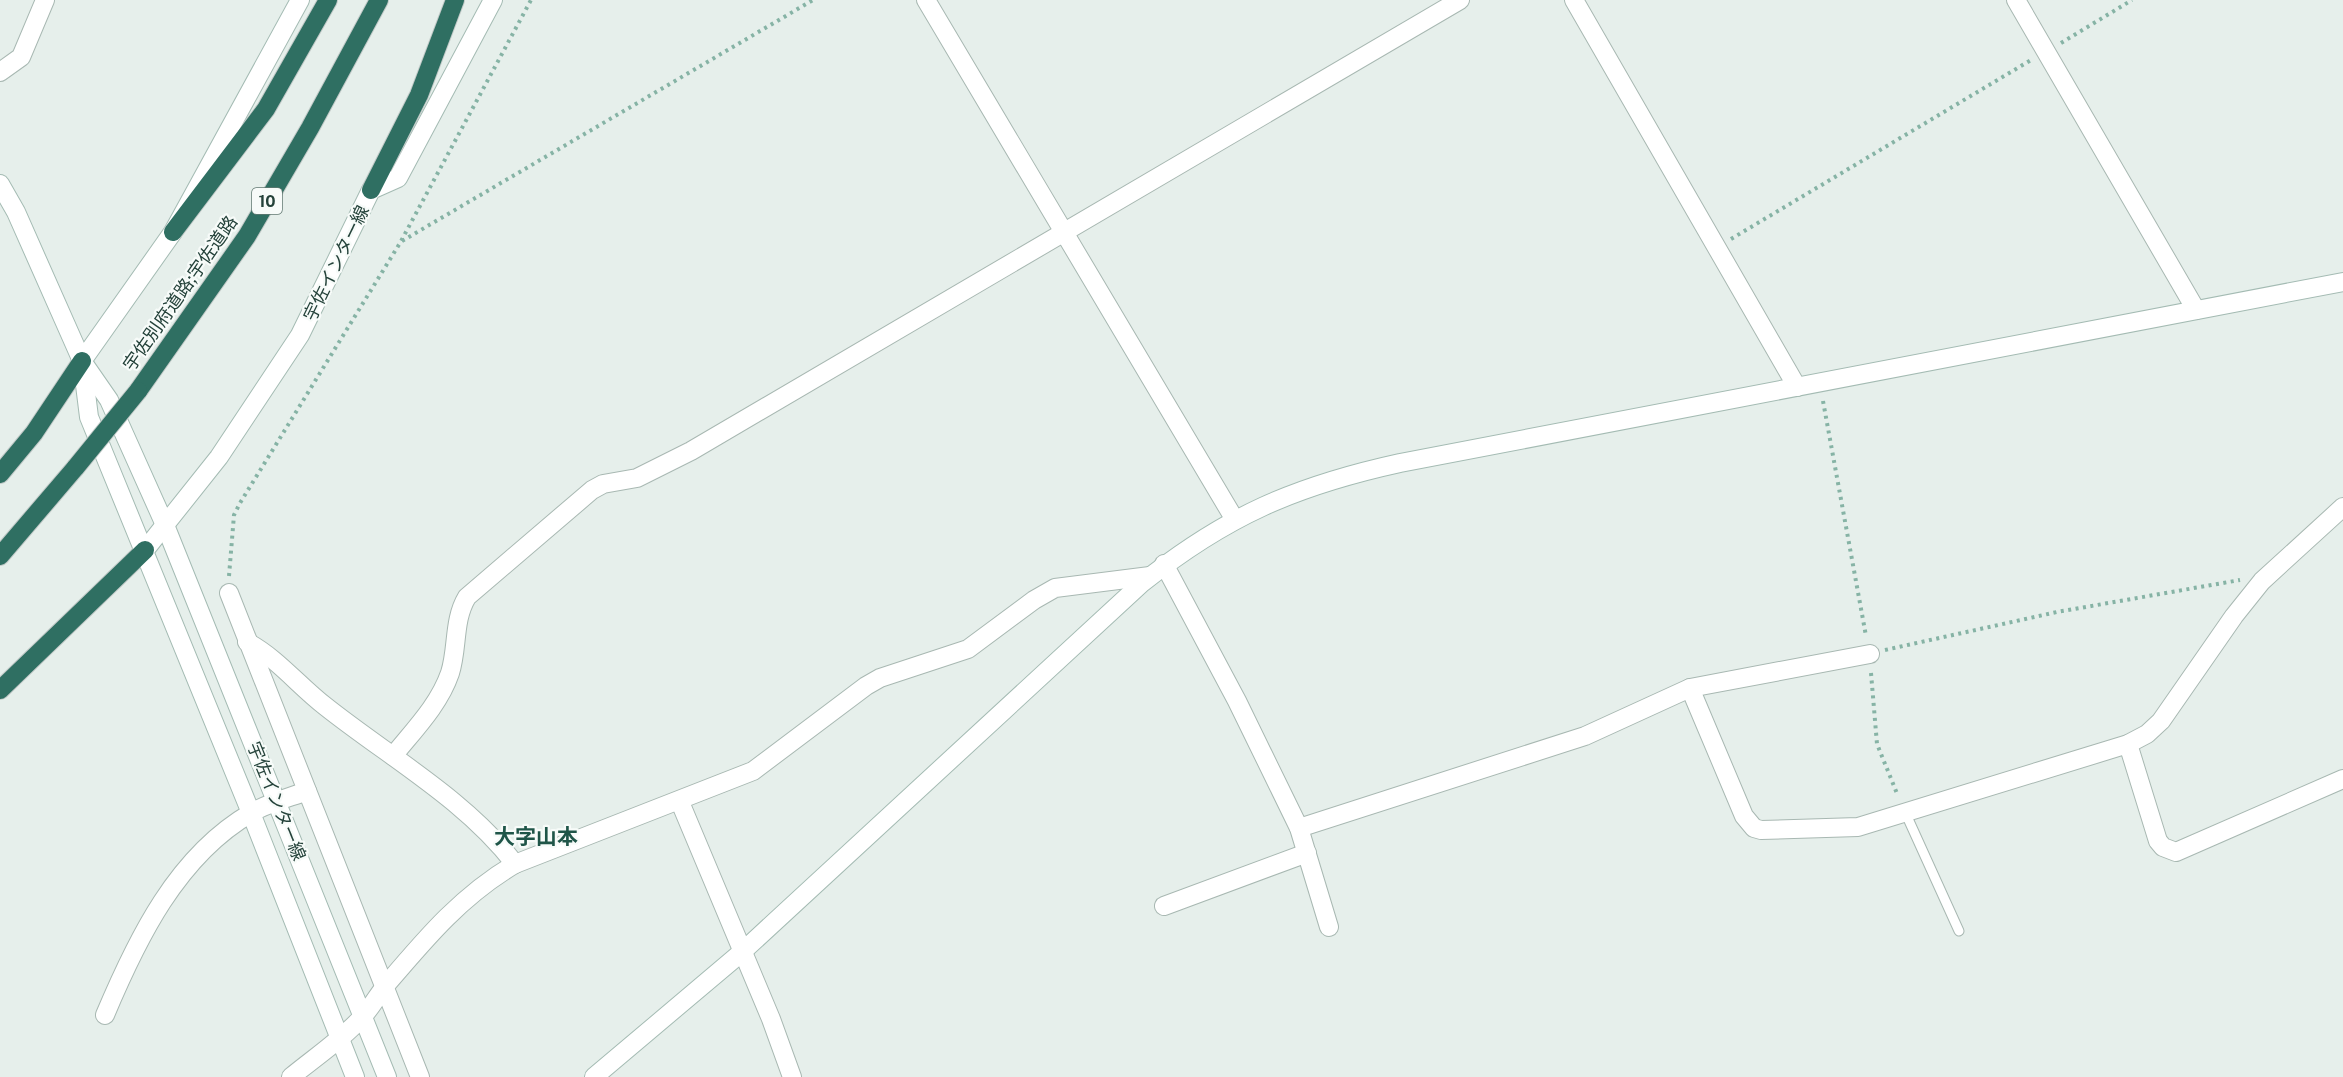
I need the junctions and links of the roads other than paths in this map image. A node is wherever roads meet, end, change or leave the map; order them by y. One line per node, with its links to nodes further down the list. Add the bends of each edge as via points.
1 (45, 0): 11 (street, via 21,57)
2 (300, 0): 14 (street)
3 (328, 0): 14 (highway, via 266,109)
4 (379, 0): 25 (highway, 宇佐別府道路;宇佐道路 / 10, bridge, via 247,236 138,391)
5 (455, 0): 12 (highway, via 419,95)
6 (493, 0): 12 (street, 宇佐インター線, via 398,178)
7 (926, 0): 15 (street)
8 (1460, 0): 15 (street)
9 (1574, 0): 19 (street)
10 (2016, 0): 17 (street)
11 (0, 72)
12 (372, 190): 23 (street, 宇佐インター線, via 300,335 219,457)
13 (2, 193): 18 (street)
14 (173, 232): 18 (street)
15 (1065, 232): 22 (street); 33 (street, via 691,451 637,478 592,490 466,597 444,688)
16 (2343, 282): 17 (street)
17 (2196, 310): 19 (street)
18 (82, 361): 20 (highway, via 34,433); 23 (street, 宇佐インター線, via 109,400); 24 (street, 宇佐インター線, via 89,417)
19 (1797, 387): 22 (street, via 1351,474 1290,493)
20 (0, 474)
21 (2343, 507): 32 (street, via 2268,576 2234,616 2162,721)
22 (1235, 520): 26 (street)
23 (165, 525): 24 (street, 宇佐インター線); 36 (street, 宇佐インター線)
24 (144, 550): 31 (highway); 39 (street, 宇佐インター線)
25 (0, 556)
26 (1157, 570): 37 (street, via 1055,588 978,644 880,678 753,771); 40 (street, via 1238,700); 46 (street)
27 (229, 593): 28 (street)
28 (247, 642): 33 (street); 35 (street)
29 (1870, 654): 30 (street)
30 (1690, 688): 38 (street, via 1744,816 1754,828 1850,828); 40 (street, via 1585,736)
31 (0, 690)
32 (2128, 744): 34 (street, via 2158,841 2176,852); 38 (street)
33 (393, 756): 42 (street, via 465,813)
34 (2343, 779)
35 (307, 791): 36 (street); 47 (street)
36 (277, 802): 39 (street); 49 (street, 宇佐インター線)
37 (680, 802): 42 (street); 46 (street)
38 (1905, 812): 45 (lane)
39 (251, 813): 48 (street, via 205,848 167,893); 50 (street, 宇佐インター線)
40 (1299, 828): 41 (street)
41 (1307, 854): 43 (street); 44 (street)
42 (515, 864): 47 (street, via 471,892)
43 (1164, 906)
44 (1329, 927)
45 (1959, 931)
46 (742, 952): 55 (street); 56 (street)
47 (385, 987): 49 (street); 54 (street)
48 (105, 1015)
49 (364, 1016): 50 (street); 53 (street, 宇佐インター線)
50 (339, 1036): 51 (street); 52 (street, 宇佐インター線)
51 (291, 1077)
52 (356, 1077)
53 (387, 1077)
54 (420, 1077)
55 (594, 1077)
56 (792, 1077)

